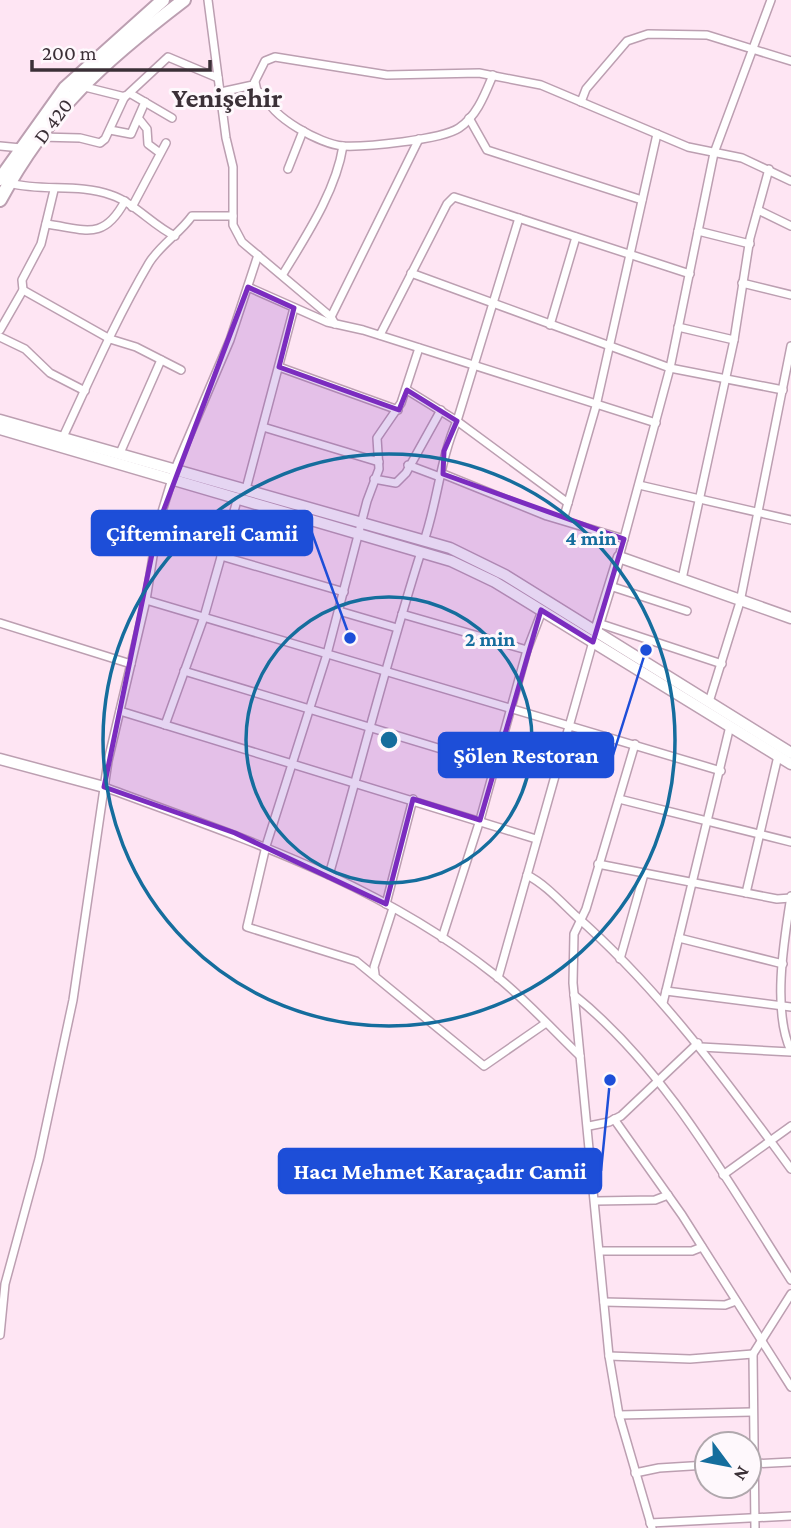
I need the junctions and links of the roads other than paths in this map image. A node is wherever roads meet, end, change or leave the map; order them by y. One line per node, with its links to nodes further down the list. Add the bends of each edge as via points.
1 (163, 0): 26 (highway, via 65,88)
2 (184, 0): 10 (highway, D 420)
3 (208, 0): 8 (street)
4 (771, 0): 5 (street)
5 (753, 49): 6 (street); 14 (street, via 707,35 648,34 627,41 586,89); 28 (street)
6 (791, 61)
7 (493, 75): 9 (street, via 387,75 275,57 265,61); 14 (street, via 541,85); 17 (street)
8 (218, 78): 11 (street); 12 (street, via 168,57)
9 (255, 82): 11 (street); 19 (street, via 269,106)
10 (80, 85): 12 (street); 21 (highway, D 420)
11 (221, 92): 39 (street, via 233,167)
12 (128, 95): 13 (street); 18 (street)
13 (145, 102): 15 (street); 16 (street)
14 (581, 102): 20 (street)
15 (139, 118): 18 (street, via 131,134); 27 (street, via 147,129 148,144)
16 (172, 118)
17 (469, 118): 22 (street, via 455,131); 35 (street, via 487,150)
18 (110, 130): 21 (street, via 103,142 96,143)
19 (303, 131): 25 (street); 29 (street)
20 (657, 134): 28 (street); 35 (street)
21 (39, 136): 31 (highway, D 420)
22 (419, 139): 25 (street); 58 (street)
23 (166, 142): 27 (street)
24 (0, 146): 26 (street)
25 (343, 146): 50 (street, via 307,235)
26 (21, 148): 31 (highway)
27 (160, 153): 37 (street)
28 (714, 153): 30 (street); 43 (street)
29 (288, 169)
30 (769, 169): 32 (street); 38 (street)
31 (4, 181): 33 (street); 34 (highway, D 420)
32 (791, 181)
33 (54, 190): 36 (street, via 105,193); 41 (street)
34 (0, 200)
35 (642, 200): 47 (street)
36 (125, 201): 37 (street); 41 (street, via 113,222 102,229)
37 (132, 207): 44 (street)
38 (758, 210): 42 (street); 46 (street)
39 (233, 216): 44 (street, via 195,214); 48 (street, via 238,238)
40 (519, 218): 45 (street); 49 (street, via 454,197); 56 (street)
41 (46, 224): 54 (street, via 22,280)
42 (791, 226)
43 (698, 231): 46 (street); 51 (street)
44 (175, 236): 64 (street, via 150,262)
45 (576, 237): 47 (street); 59 (street)
46 (750, 244): 52 (street)
47 (629, 254): 51 (street); 66 (street)
48 (258, 255): 50 (street); 53 (street)
49 (411, 273): 56 (street); 62 (street)
50 (283, 274): 58 (street)
51 (690, 274): 60 (street)
52 (742, 283): 55 (street); 65 (street)
53 (248, 287): 57 (street); 90 (street)
54 (23, 290): 61 (street); 64 (street)
55 (791, 295)
56 (491, 303): 59 (street); 70 (street)
57 (294, 308): 58 (street); 71 (street)
58 (333, 320): 62 (street)
59 (550, 325): 66 (street)
60 (678, 327): 65 (street); 72 (street)
61 (0, 330)
62 (380, 335): 68 (street)
63 (0, 337): 77 (street, via 24,349 50,373)
64 (110, 339): 69 (street); 77 (street)
65 (734, 340): 74 (street)
66 (608, 346): 72 (street); 78 (street)
67 (791, 346): 76 (street)
68 (419, 348): 70 (street); 75 (street)
69 (161, 360): 73 (street); 87 (street)
70 (475, 365): 78 (street); 82 (street)
71 (279, 367): 79 (street); 84 (street)
72 (670, 368): 74 (street); 83 (street)
73 (181, 370)
74 (726, 379): 76 (street); 95 (street)
75 (407, 390): 79 (street); 80 (street)
76 (783, 390): 97 (street)
77 (85, 391): 86 (street)
78 (596, 406): 83 (street); 96 (street)
79 (398, 410): 88 (street, via 377,438)
80 (441, 411): 82 (street); 89 (street)
81 (0, 420): 86 (main road)
82 (457, 421): 91 (street, via 444,451); 96 (street)
83 (656, 423): 93 (street)
84 (263, 427): 88 (street); 94 (street)
85 (0, 429): 90 (main road)
86 (63, 437): 87 (main road)
87 (120, 453): 90 (main road)
88 (379, 462): 92 (street)
89 (408, 465): 91 (street); 92 (street, via 396,483)
90 (174, 473): 94 (main road); 109 (street, via 158,525)
91 (442, 476): 98 (street); 102 (street)
92 (374, 479): 100 (street)
93 (639, 485): 95 (street); 101 (street)
94 (242, 493): 100 (main road); 104 (street)
95 (701, 501): 97 (street); 106 (street)
96 (568, 503): 98 (street)
97 (759, 512): 99 (street); 110 (street)
98 (562, 520): 101 (street)
99 (791, 520)
100 (361, 528): 102 (main road); 103 (main road); 108 (street)
101 (624, 539): 105 (street)
102 (424, 541): 118 (main road, via 450,548 505,575)
103 (421, 552): 112 (main road, via 495,582); 114 (street)
104 (221, 556): 108 (street); 115 (street)
105 (619, 557): 106 (main road); 107 (main road)
106 (682, 579): 110 (main road)
107 (610, 586): 113 (street); 118 (main road)
108 (344, 592): 111 (street)
109 (146, 600): 115 (street); 123 (street)
110 (740, 602): 116 (main road); 124 (street)
111 (339, 611): 119 (street); 122 (street)
112 (542, 611): 120 (main road); 121 (street)
113 (687, 611)
114 (402, 614): 119 (street); 121 (street)
115 (204, 617): 122 (street); 125 (street)
116 (791, 618)
117 (0, 623): 123 (street)
118 (597, 627): 120 (street); 124 (street); 127 (main road)
119 (397, 628): 126 (street)
120 (593, 642): 133 (main road); 134 (street)
121 (527, 650): 129 (street)
122 (327, 654): 126 (street); 128 (street)
123 (131, 664): 130 (street)
124 (722, 664): 127 (street)
125 (184, 671): 128 (street); 131 (street)
126 (385, 672): 129 (street); 132 (street)
127 (709, 702): 136 (main road)
128 (309, 708): 132 (street); 139 (street)
129 (510, 709): 134 (street); 141 (street)
130 (120, 711): 131 (street); 144 (street)
131 (165, 725): 139 (street)
132 (369, 726): 141 (street); 143 (street)
133 (730, 726): 137 (main road); 142 (street)
134 (569, 727): 135 (street); 150 (street)
135 (635, 744): 142 (street); 145 (street)
136 (791, 753)
137 (778, 756): 140 (main road); 149 (street)
138 (0, 759): 144 (main road)
139 (293, 762): 143 (street); 152 (street)
140 (791, 764)
141 (494, 765): 147 (street)
142 (721, 771): 148 (street)
143 (356, 782): 146 (street); 155 (street)
144 (104, 787): 152 (street); 192 (street, via 73,1000 42,1147 5,1284)
145 (619, 799): 148 (street); 153 (street)
146 (413, 800): 147 (street); 160 (street)
147 (480, 820): 150 (street); 162 (street)
148 (708, 820): 149 (street); 157 (street)
149 (762, 834): 151 (street); 158 (street)
150 (536, 839): 156 (street)
151 (791, 842)
152 (266, 846): 155 (street); 166 (street, via 247,927 356,961)
153 (598, 864): 154 (street); 161 (street)
154 (645, 874): 157 (street); 164 (street)
155 (329, 875): 160 (street)
156 (527, 875): 161 (street); 167 (street)
157 (692, 882): 158 (street); 163 (street)
158 (746, 893): 159 (street, via 777,900)
159 (791, 897): 165 (street)
160 (390, 906): 162 (street); 166 (street)
161 (581, 920): 164 (street); 169 (street, via 574,934)
162 (442, 938): 167 (street)
163 (679, 938): 165 (street); 168 (street)
164 (620, 959): 170 (street)
165 (786, 960): 171 (street)
166 (375, 975): 173 (street, via 484,1066)
167 (498, 978): 173 (street)
168 (666, 991): 170 (street); 171 (street)
169 (574, 995): 176 (street); 177 (street)
170 (663, 1003): 174 (street)
171 (782, 1007): 172 (street); 175 (street)
172 (791, 1007)
173 (546, 1023): 176 (street)
174 (700, 1045): 175 (street); 177 (street); 181 (street)
175 (791, 1052)
176 (580, 1057): 179 (street)
177 (657, 1080): 178 (street); 183 (street)
178 (614, 1119): 179 (street); 184 (street)
179 (589, 1126): 185 (street)
180 (791, 1126): 181 (street)
181 (770, 1140): 182 (street); 183 (street)
182 (791, 1169)
183 (723, 1175): 188 (street)
184 (668, 1195): 185 (street, via 655,1200); 186 (street)
185 (596, 1201): 187 (street)
186 (702, 1247): 187 (street, via 692,1251); 190 (street)
187 (600, 1251): 191 (street)
188 (791, 1280)
189 (791, 1294): 193 (street)
190 (736, 1301): 191 (street, via 725,1305); 193 (street)
191 (604, 1302): 195 (street)
192 (0, 1335)
193 (760, 1339): 194 (street); 196 (street)
194 (753, 1354): 195 (street, via 690,1359); 197 (street)
195 (609, 1356): 198 (street)
196 (791, 1387)
197 (752, 1412): 198 (street); 199 (street)
198 (619, 1415): 203 (street)
199 (752, 1430)
200 (791, 1462): 201 (street)
201 (763, 1463)
202 (693, 1466): 203 (street)
203 (635, 1473): 208 (street)
204 (754, 1500): 206 (street)
205 (791, 1516): 206 (street)
206 (755, 1517): 207 (street); 210 (street)
207 (701, 1519): 208 (street); 209 (street)
208 (651, 1525)
209 (701, 1528)
210 (755, 1528)

